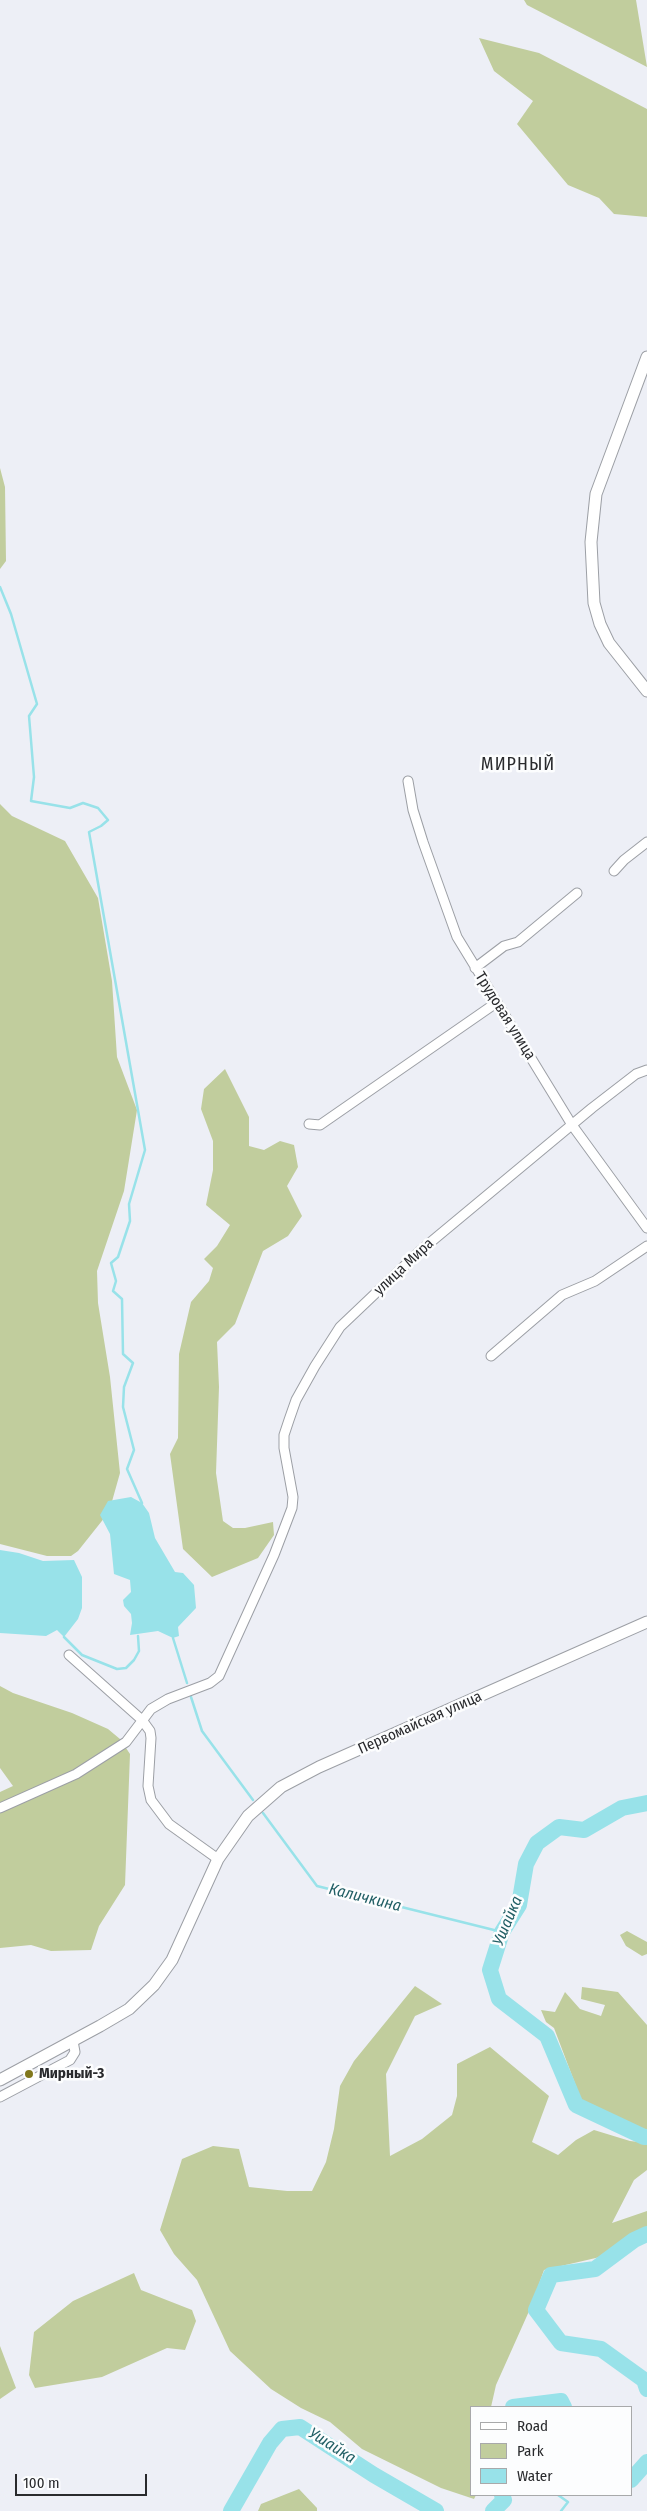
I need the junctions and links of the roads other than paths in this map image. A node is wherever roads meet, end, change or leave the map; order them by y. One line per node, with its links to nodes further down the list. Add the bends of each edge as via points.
1 (647, 357): 2 (street, via 596,494 591,542 594,603 609,643)
2 (647, 691)
3 (408, 781): 7 (street, Трудовая улица, via 412,810 429,859 457,937)
4 (647, 842): 5 (street)
5 (614, 871)
6 (577, 893): 7 (street, via 518,942 504,946)
7 (475, 968): 8 (street, Трудовая улица)
8 (496, 1003): 10 (street, via 320,1125); 11 (street, Трудовая улица)
9 (647, 1070): 11 (street, улица Мира, via 636,1074)
10 (309, 1124)
11 (572, 1125): 12 (street, Трудовая улица); 17 (street, улица Мира, via 420,1251 340,1327 296,1400 284,1435 285,1460 294,1497 292,1508 219,1676 210,1683 168,1699 151,1709)
12 (647, 1228)
13 (647, 1246): 14 (street, via 595,1282 562,1295)
14 (492, 1356)
15 (647, 1622): 19 (street, Первомайская улица, via 319,1767 281,1787 248,1816)
16 (69, 1654): 17 (street)
17 (142, 1720): 18 (street, улица Мира, via 126,1742 76,1774); 19 (street, via 151,1738 148,1786 151,1800 169,1824)
18 (0, 1808)
19 (218, 1859): 20 (street, Первомайская улица, via 184,1936 163,1974 129,2009)
20 (73, 2041): 21 (street, Первомайская улица); 22 (street, via 75,2052 70,2060)
21 (0, 2080)
22 (0, 2097)

